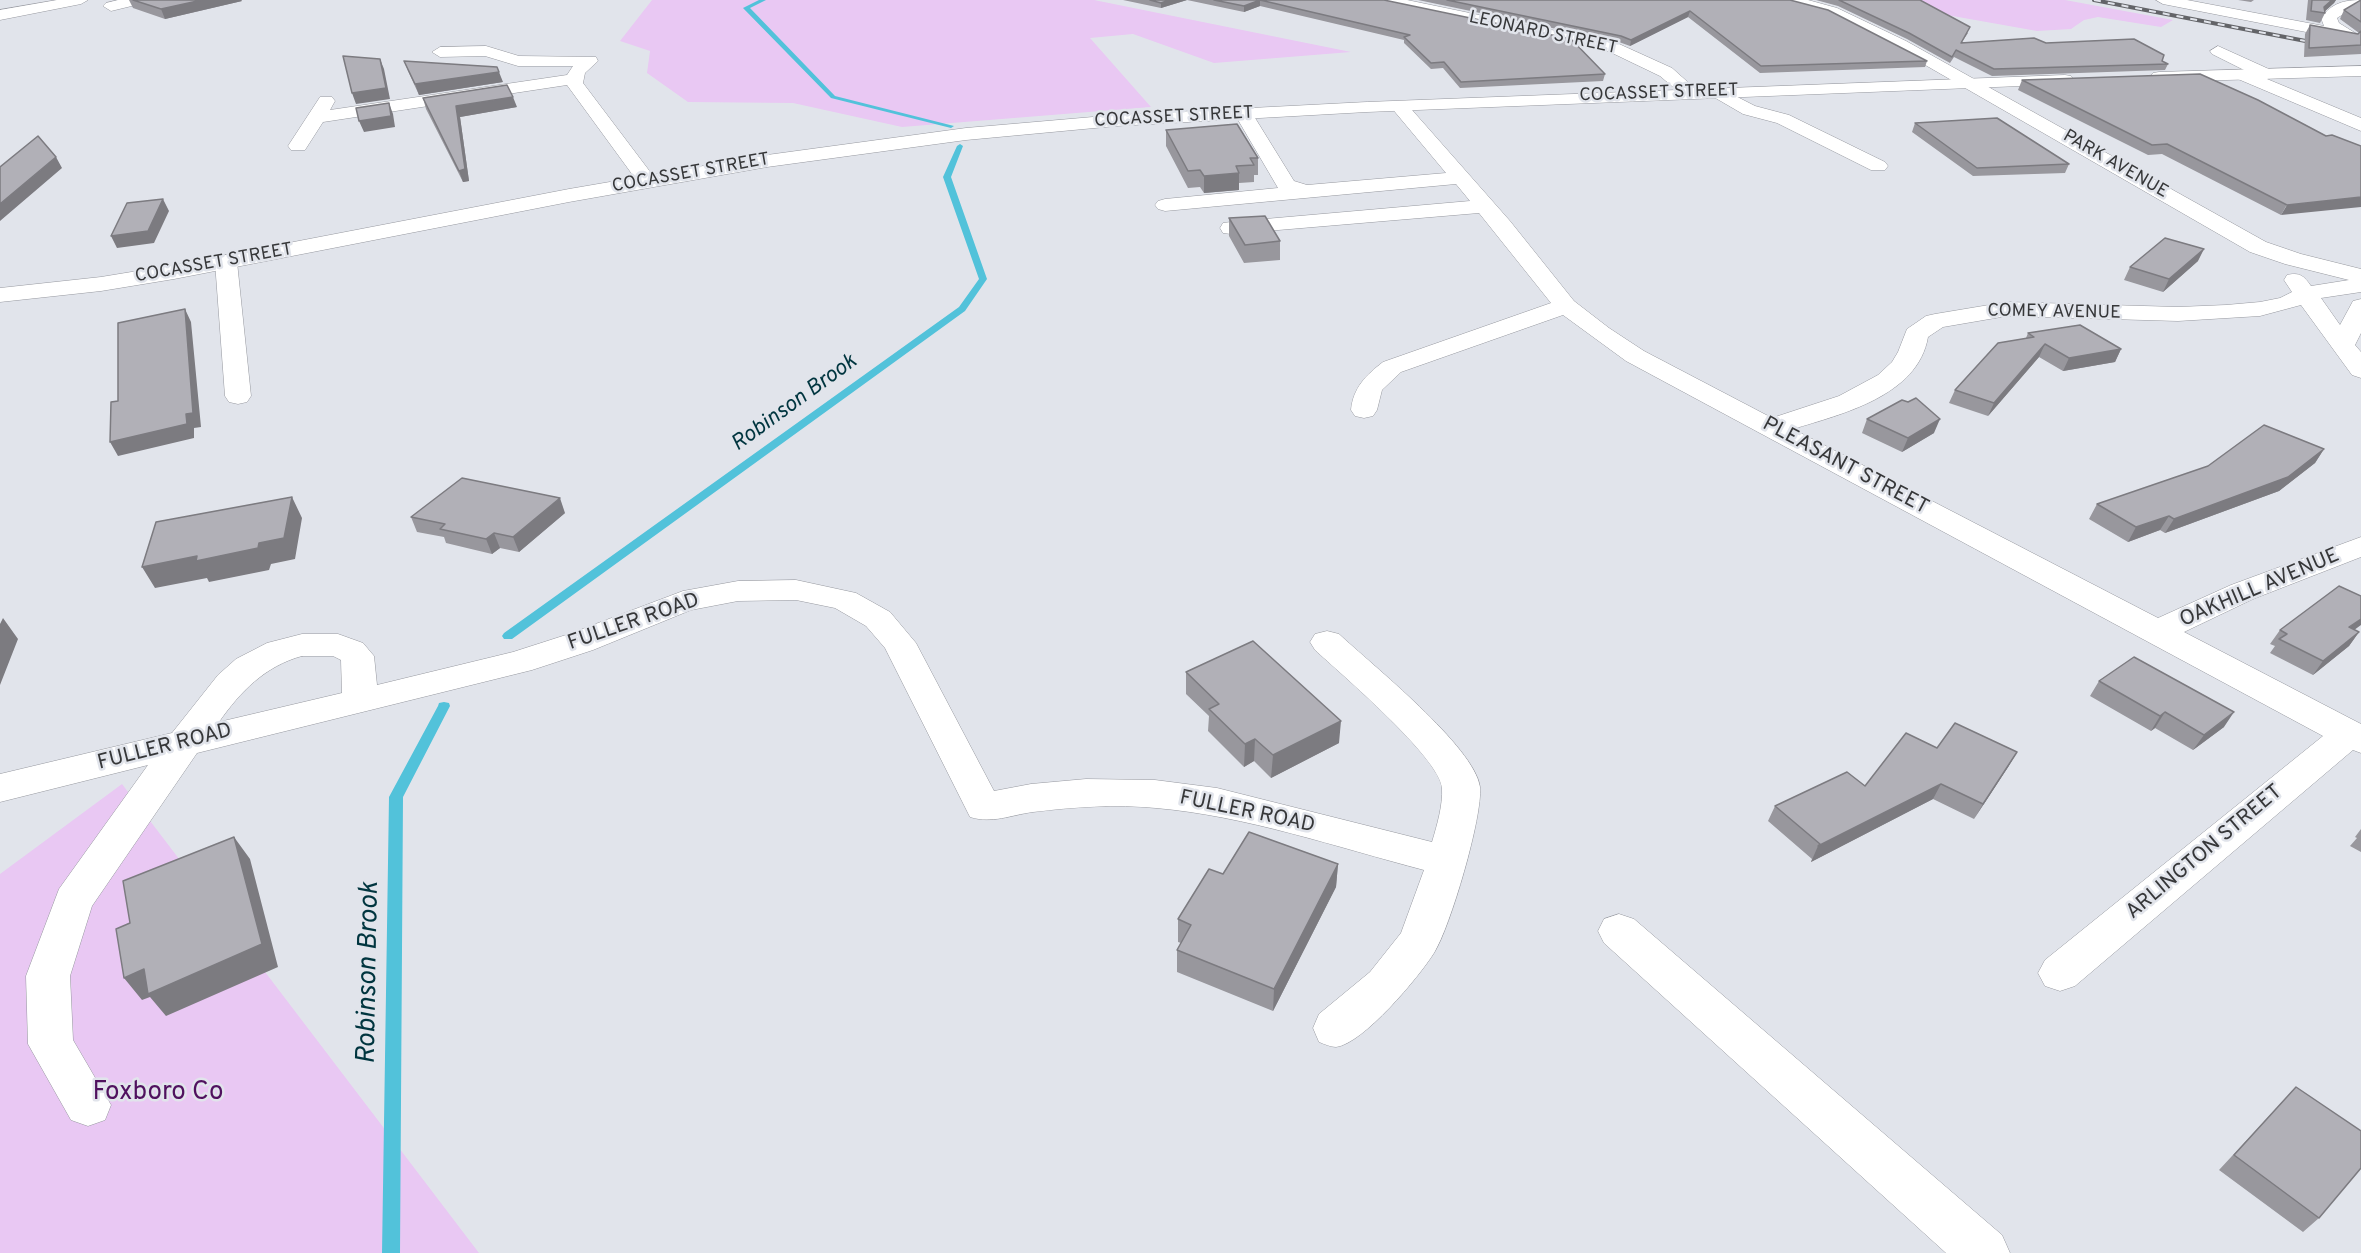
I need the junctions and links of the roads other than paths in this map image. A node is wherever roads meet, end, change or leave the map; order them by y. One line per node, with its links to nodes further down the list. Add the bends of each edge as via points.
1 (81, 0): 10 (street)
2 (139, 0): 8 (street)
3 (1385, 0): 22 (street, LEONARD STREET, via 1613,47 1666,72)
4 (1791, 0): 20 (street, PARK AVENUE, via 1832,12)
5 (2163, 0): 9 (street)
6 (2240, 0): 9 (street)
7 (2354, 0): 11 (street, via 2329,18 2332,26)
8 (111, 6)
9 (2221, 11): 11 (street)
10 (0, 15)
11 (2356, 37)
12 (2218, 51): 15 (street)
13 (440, 52): 18 (street, via 486,51 518,61 590,61 578,69)
14 (2361, 71): 15 (street)
15 (2265, 74): 16 (street)
16 (2244, 75): 17 (street); 25 (street)
17 (2137, 78)
18 (574, 79): 26 (street, via 322,109); 29 (street)
19 (2078, 80): 20 (street, COCASSET STREET)
20 (1971, 84): 21 (street, COCASSET STREET); 34 (street, PARK AVENUE)
21 (1718, 92): 22 (street, COCASSET STREET); 27 (street, via 1749,110 1784,119)
22 (1691, 93): 23 (street, COCASSET STREET)
23 (1399, 105): 24 (street, COCASSET STREET); 28 (street, PLEASANT STREET)
24 (1243, 113): 29 (street, COCASSET STREET, via 961,134 809,154); 30 (street, via 1286,184)
25 (2361, 125)
26 (298, 146)
27 (1878, 166)
28 (1461, 178): 30 (street); 32 (street, PLEASANT STREET)
29 (646, 182): 35 (street, COCASSET STREET)
30 (1306, 191): 31 (street)
31 (1165, 205)
32 (1485, 206): 33 (street); 40 (street, PLEASANT STREET)
33 (1231, 228)
34 (2259, 247): 36 (street, PARK AVENUE); 38 (street, PARK AVENUE)
35 (226, 262): 39 (street, COCASSET STREET, via 101,284); 44 (street)
36 (2361, 276)
37 (2361, 285): 38 (street)
38 (2305, 294): 42 (street); 46 (street, COMEY AVENUE, via 2288,303 2226,312 2007,309 1955,316 1935,321 1916,334 1911,354 1896,373 1875,388 1846,402)
39 (0, 295)
40 (1566, 306): 45 (street, via 1392,367 1364,395); 46 (street, PLEASANT STREET, via 1635,356)
41 (2361, 306): 42 (street)
42 (2343, 345): 43 (street)
43 (2361, 370)
44 (238, 396)
45 (1364, 410)
46 (1770, 427): 48 (street, PLEASANT STREET)
47 (2361, 546): 48 (street, OAKHILL AVENUE, via 2242,592)
48 (2159, 631): 51 (street, PLEASANT STREET)
49 (1327, 642): 54 (street, via 1447,758 1461,786 1458,819)
50 (359, 701): 52 (street, FULLER ROAD); 52 (street, via 357,656 338,645 302,645 279,651 248,667 230,683); 54 (street, FULLER ROAD, via 520,662 683,602 738,591 796,590 845,600 878,619 899,643 984,807 1086,793 1155,794 1217,802)
51 (2355, 737): 56 (street, ARLINGTON STREET)
52 (185, 743): 53 (street, FULLER ROAD); 58 (street, via 73,901 48,976 51,1044)
53 (0, 788)
54 (1447, 861): 57 (street, via 1419,941 1385,985)
55 (1619, 931): 59 (street)
56 (2060, 973)
57 (1335, 1028)
58 (88, 1105)
59 (1984, 1253)

